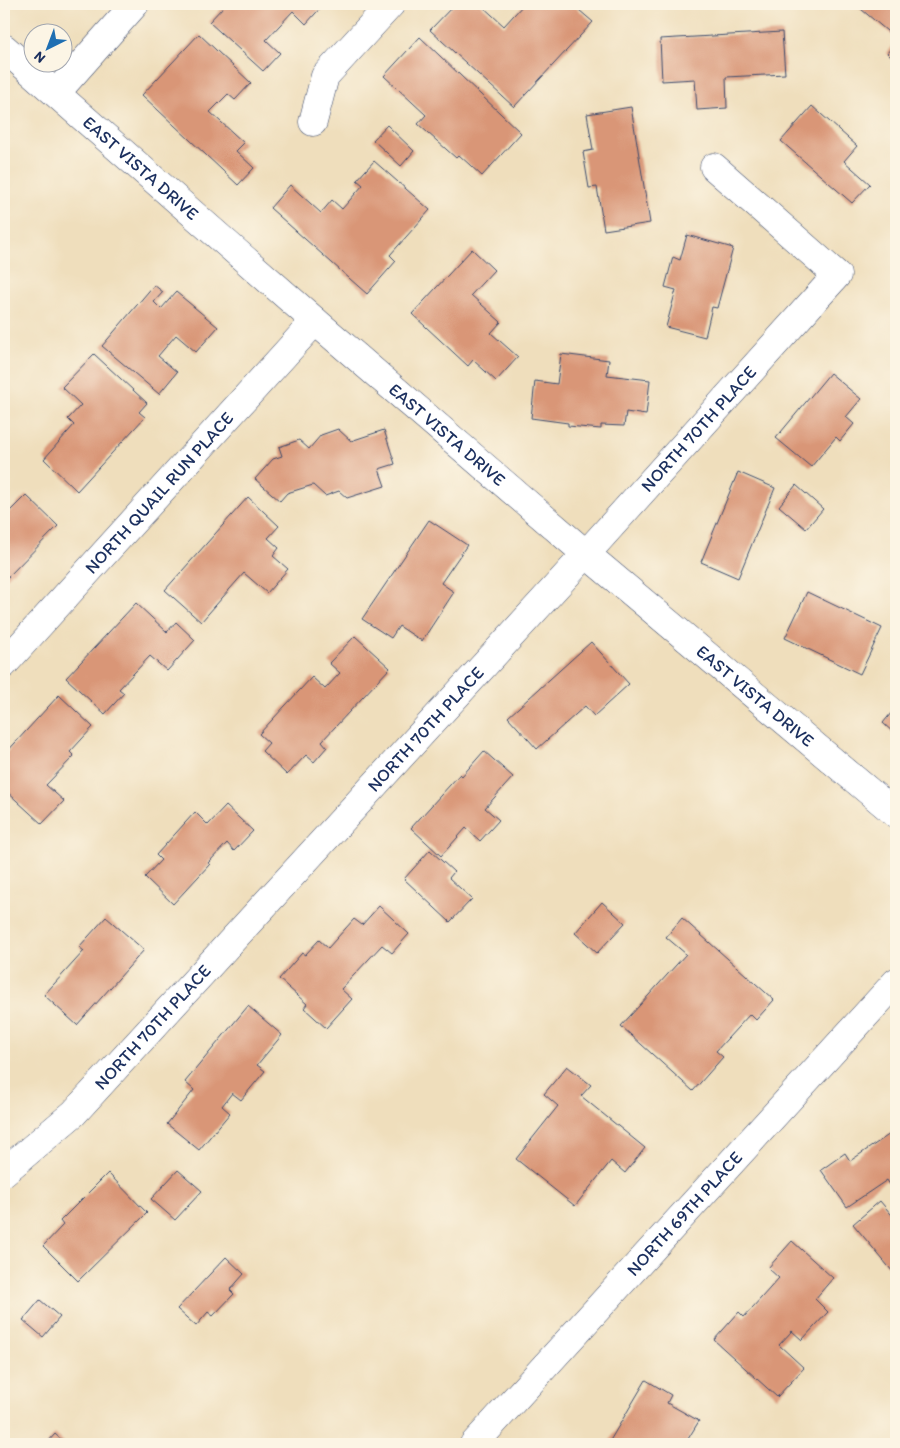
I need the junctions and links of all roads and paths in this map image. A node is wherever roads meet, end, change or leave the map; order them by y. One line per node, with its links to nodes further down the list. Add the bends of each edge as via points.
1 (135, 4): 4 (street)
2 (391, 4): 5 (street, via 325,76)
3 (4, 48): 4 (street, EAST VISTA DRIVE)
4 (56, 93): 7 (street, EAST VISTA DRIVE)
5 (313, 122)
6 (714, 167): 8 (street, NORTH 70TH PLACE, via 837,275)
7 (315, 321): 8 (street, EAST VISTA DRIVE); 9 (street, NORTH QUAIL RUN PLACE)
8 (586, 554): 10 (street, EAST VISTA DRIVE); 12 (street, NORTH 70TH PLACE, via 74,1113)
9 (4, 664)
10 (896, 814)
11 (896, 982): 13 (street, NORTH 69TH PLACE)
12 (4, 1172)
13 (474, 1444)

